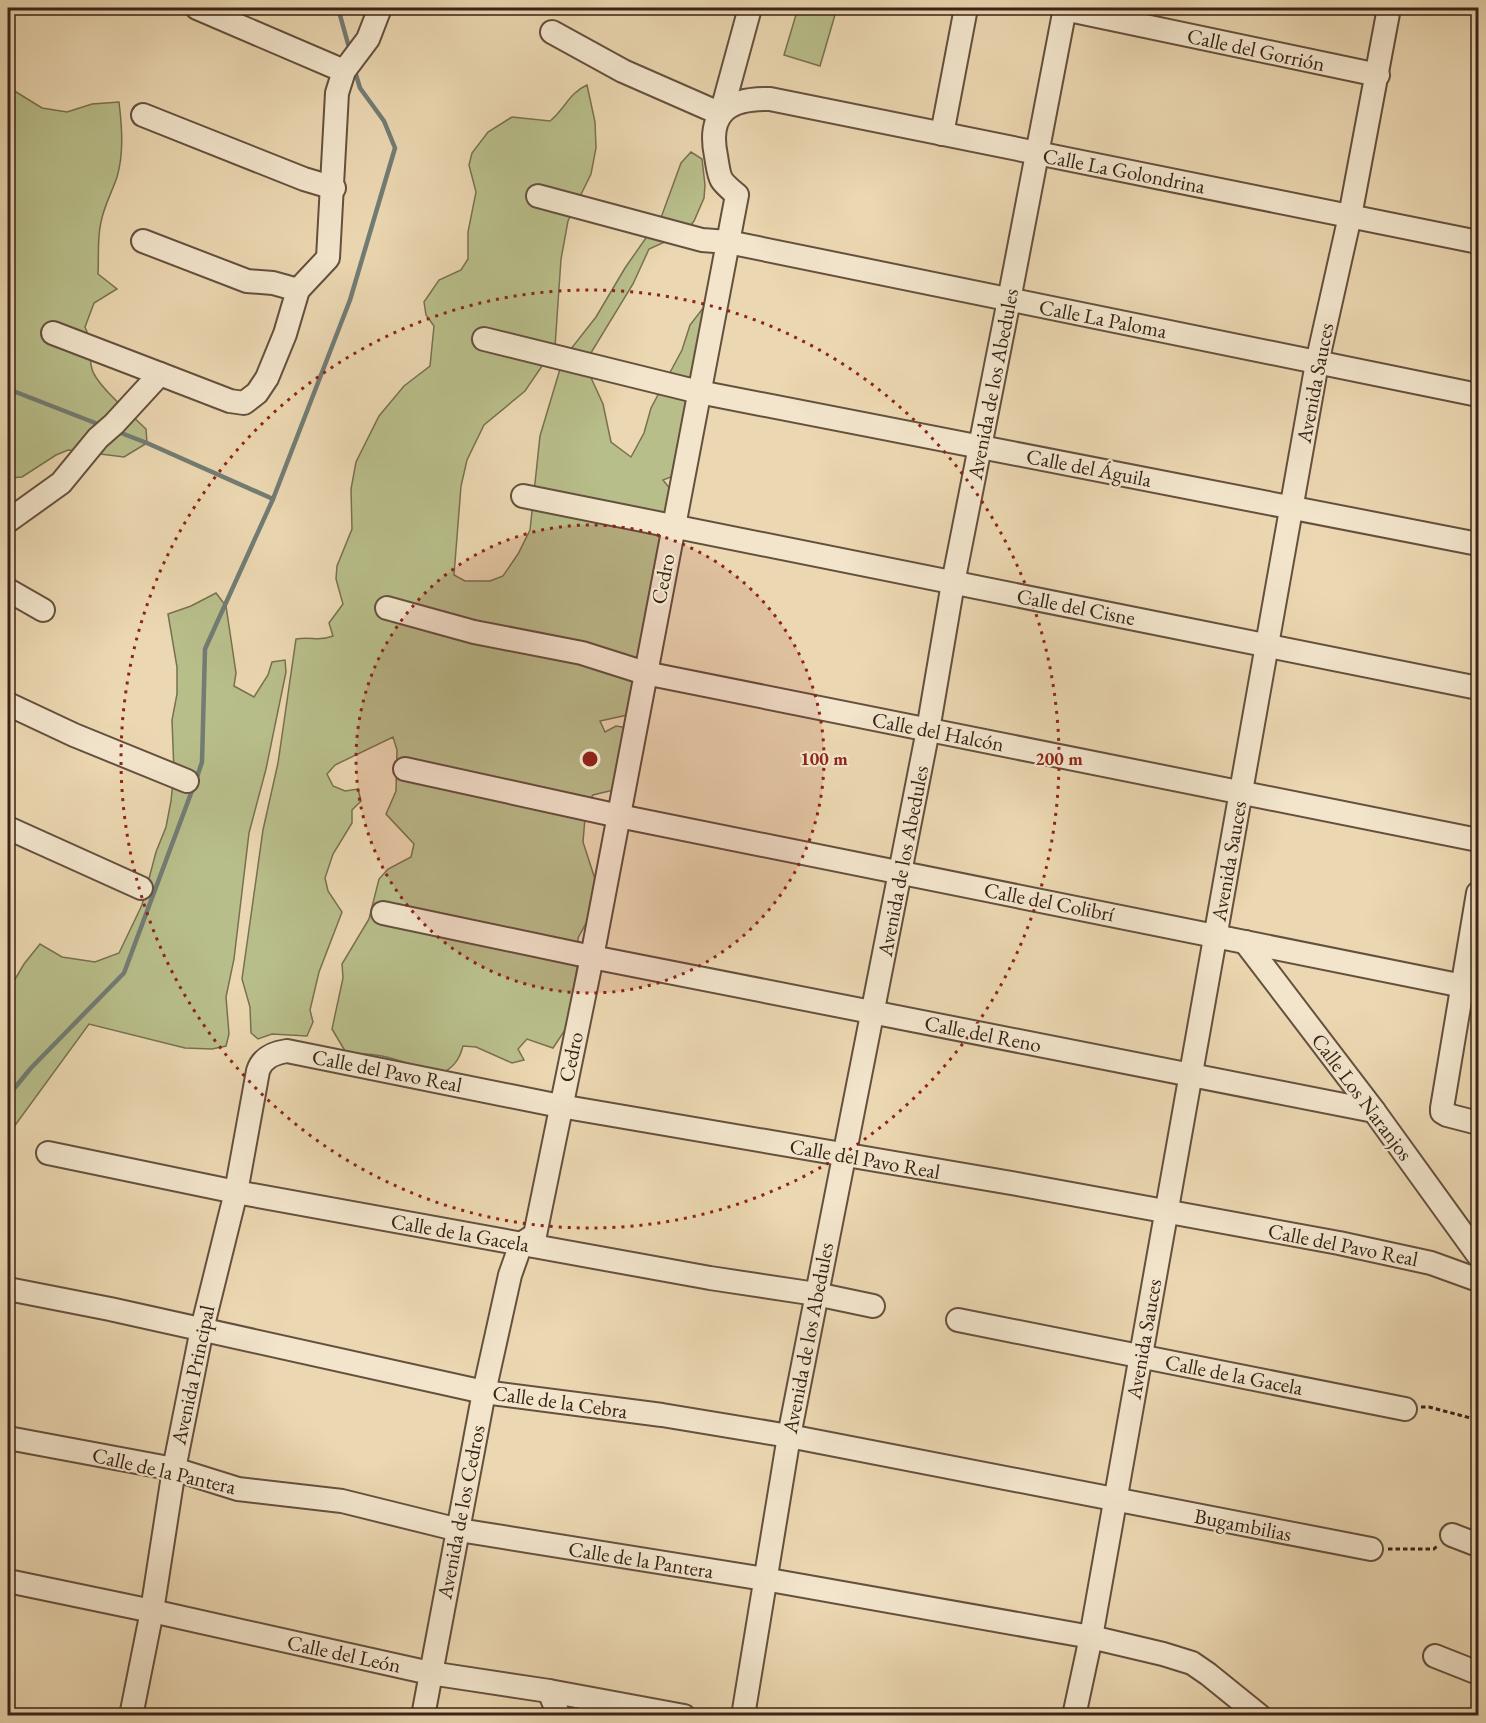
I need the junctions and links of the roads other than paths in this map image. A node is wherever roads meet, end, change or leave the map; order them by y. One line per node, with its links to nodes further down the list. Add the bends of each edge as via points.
1 (197, 8): 8 (street)
2 (380, 8): 8 (street, via 374,29)
3 (750, 8): 10 (street)
4 (966, 8): 12 (street)
5 (1064, 8): 9 (street, Calle del Gorrión); 13 (street, Avenida de los Abedules)
6 (1389, 8): 9 (street, Avenida Sauces)
7 (552, 32): 10 (street, via 623,71)
8 (344, 71): 14 (street, via 337,93)
9 (1378, 75): 16 (street, Avenida Sauces)
10 (721, 114): 12 (street, Calle La Golondrina, via 732,105 751,99 770,99); 18 (street, Cedro, via 712,136 720,180 737,195)
11 (143, 115): 14 (street)
12 (942, 134): 13 (street, Calle La Golondrina)
13 (1037, 153): 16 (street, Calle La Golondrina); 21 (street, Avenida de los Abedules)
14 (333, 188): 20 (street, via 328,258)
15 (538, 196): 18 (street, Calle La Paloma, via 702,240)
16 (1350, 216): 19 (street, Calle La Golondrina); 24 (street, Avenida Sauces)
17 (143, 241): 20 (street, via 247,281)
18 (728, 242): 21 (street, Calle La Paloma); 26 (street, Cedro)
19 (1479, 242)
20 (297, 290): 25 (street, via 267,378 244,404)
21 (1010, 300): 24 (street, Calle La Paloma); 28 (street, Avenida de los Abedules)
22 (53, 333): 25 (street)
23 (484, 339): 26 (street, Calle del Águila)
24 (1317, 363): 27 (street, Calle La Paloma); 30 (street, Avenida Sauces)
25 (160, 374): 31 (street, via 61,483)
26 (699, 392): 28 (street, Calle del Águila); 32 (street, Cedro)
27 (1479, 395)
28 (981, 447): 30 (street, Calle del Águila); 34 (street, Avenida de los Abedules)
29 (523, 496): 32 (street, Calle del Cisne)
30 (1291, 507): 33 (street, Calle del Águila); 38 (street, Avenida Sauces)
31 (8, 521)
32 (673, 527): 34 (street, Calle del Cisne); 39 (street, Cedro)
33 (1479, 544)
34 (953, 583): 38 (street, Calle del Cisne); 42 (street, Avenida de los Abedules)
35 (8, 590): 37 (street)
36 (387, 608): 39 (street, Calle del Halcón, via 474,632 582,653)
37 (43, 610)
38 (1267, 645): 40 (street, Calle del Cisne); 45 (street, Avenida Sauces)
39 (645, 674): 42 (street, Calle del Halcón); 46 (street, Cedro)
40 (1479, 688)
41 (8, 704): 44 (street)
42 (928, 730): 45 (street, Calle del Halcón); 49 (street, Avenida de los Abedules)
43 (405, 768): 46 (street, Calle del Colibrí)
44 (188, 781)
45 (1241, 792): 48 (street, Calle del Halcón); 53 (street, Avenida Sauces)
46 (619, 816): 49 (street, Calle del Colibrí); 55 (street, Cedro)
47 (8, 828): 50 (street)
48 (1479, 840)
49 (900, 872): 53 (street, Calle del Colibrí); 57 (street, Avenida de los Abedules)
50 (141, 888)
51 (1479, 893): 56 (street)
52 (383, 913): 55 (street, Calle del Reno)
53 (1215, 936): 54 (street, Calle del Colibrí); 59 (street, Avenida Sauces)
54 (1245, 942): 56 (street, Calle del Colibrí); 61 (street, Calle Los Naranjos)
55 (592, 957): 57 (street, Calle del Reno); 60 (street, Cedro)
56 (1471, 988): 62 (street, via 1443,1112)
57 (874, 1012): 59 (street, Calle del Reno); 64 (street, Avenida de los Abedules)
58 (258, 1071): 60 (street, Calle del Pavo Real, via 266,1058 287,1051); 65 (street, Avenida Principal)
59 (1191, 1075): 61 (street, Calle del Reno); 66 (street, Avenida Sauces)
60 (560, 1106): 64 (street, Calle del Pavo Real); 67 (street, Avenida de los Cedros, via 535,1235)
61 (1374, 1111): 68 (street, Calle Los Naranjos)
62 (1479, 1123)
63 (48, 1153): 65 (street, Calle de la Gacela)
64 (844, 1155): 66 (street, Calle del Pavo Real); 71 (street, Avenida de los Abedules)
65 (236, 1192): 67 (street, Calle de la Gacela); 74 (street, Avenida Principal)
66 (1167, 1211): 69 (street, Calle del Pavo Real, via 1397,1255); 75 (street, Avenida Sauces)
67 (521, 1244): 71 (street, Calle de la Gacela); 76 (street, Avenida de los Cedros, via 510,1275)
68 (1479, 1255)
69 (1479, 1280)
70 (8, 1289): 74 (street, Calle de la Cebra)
71 (816, 1294): 72 (street, Calle de la Gacela); 78 (street, Avenida de los Abedules)
72 (873, 1306)
73 (958, 1320): 75 (street, Calle de la Gacela)
74 (202, 1329): 76 (street, Calle de la Cebra); 80 (street, Avenida Principal)
75 (1141, 1357): 77 (street, Calle de la Gacela); 81 (street, Avenida Sauces)
76 (484, 1392): 78 (street, Calle de la Cebra); 82 (street, Avenida de los Cedros)
77 (1404, 1409)
78 (789, 1436): 81 (street, Calle de la Cebra); 86 (street, Avenida de los Abedules)
79 (8, 1438): 80 (street, Calle de la Pantera)
80 (174, 1469): 82 (street, Calle de la Pantera, via 238,1489 342,1501); 88 (street, Avenida Principal)
81 (1115, 1500): 85 (street, Bugambilias); 89 (street, Avenida Sauces)
82 (459, 1530): 86 (street, Calle de la Pantera); 92 (street, Avenida de los Cedros)
83 (1452, 1536): 84 (street)
84 (1479, 1545)
85 (1371, 1549)
86 (764, 1579): 89 (street, Calle de la Pantera); 98 (street, Avenida de los Abedules)
87 (8, 1581): 88 (street, Calle del León)
88 (152, 1611): 92 (street, Calle del León); 94 (street, Avenida Principal)
89 (1091, 1637): 99 (street, Avenida Sauces); 100 (street, Calle de la Pantera, via 1192,1664)
90 (1435, 1656): 91 (street)
91 (1479, 1672)
92 (430, 1673): 93 (street, Calle del León); 95 (street, Avenida de los Cedros)
93 (549, 1691): 96 (street); 97 (street, Calle del León)
94 (131, 1716)
95 (423, 1716)
96 (559, 1716)
97 (684, 1716)
98 (743, 1716)
99 (1074, 1716)
100 (1260, 1716)

